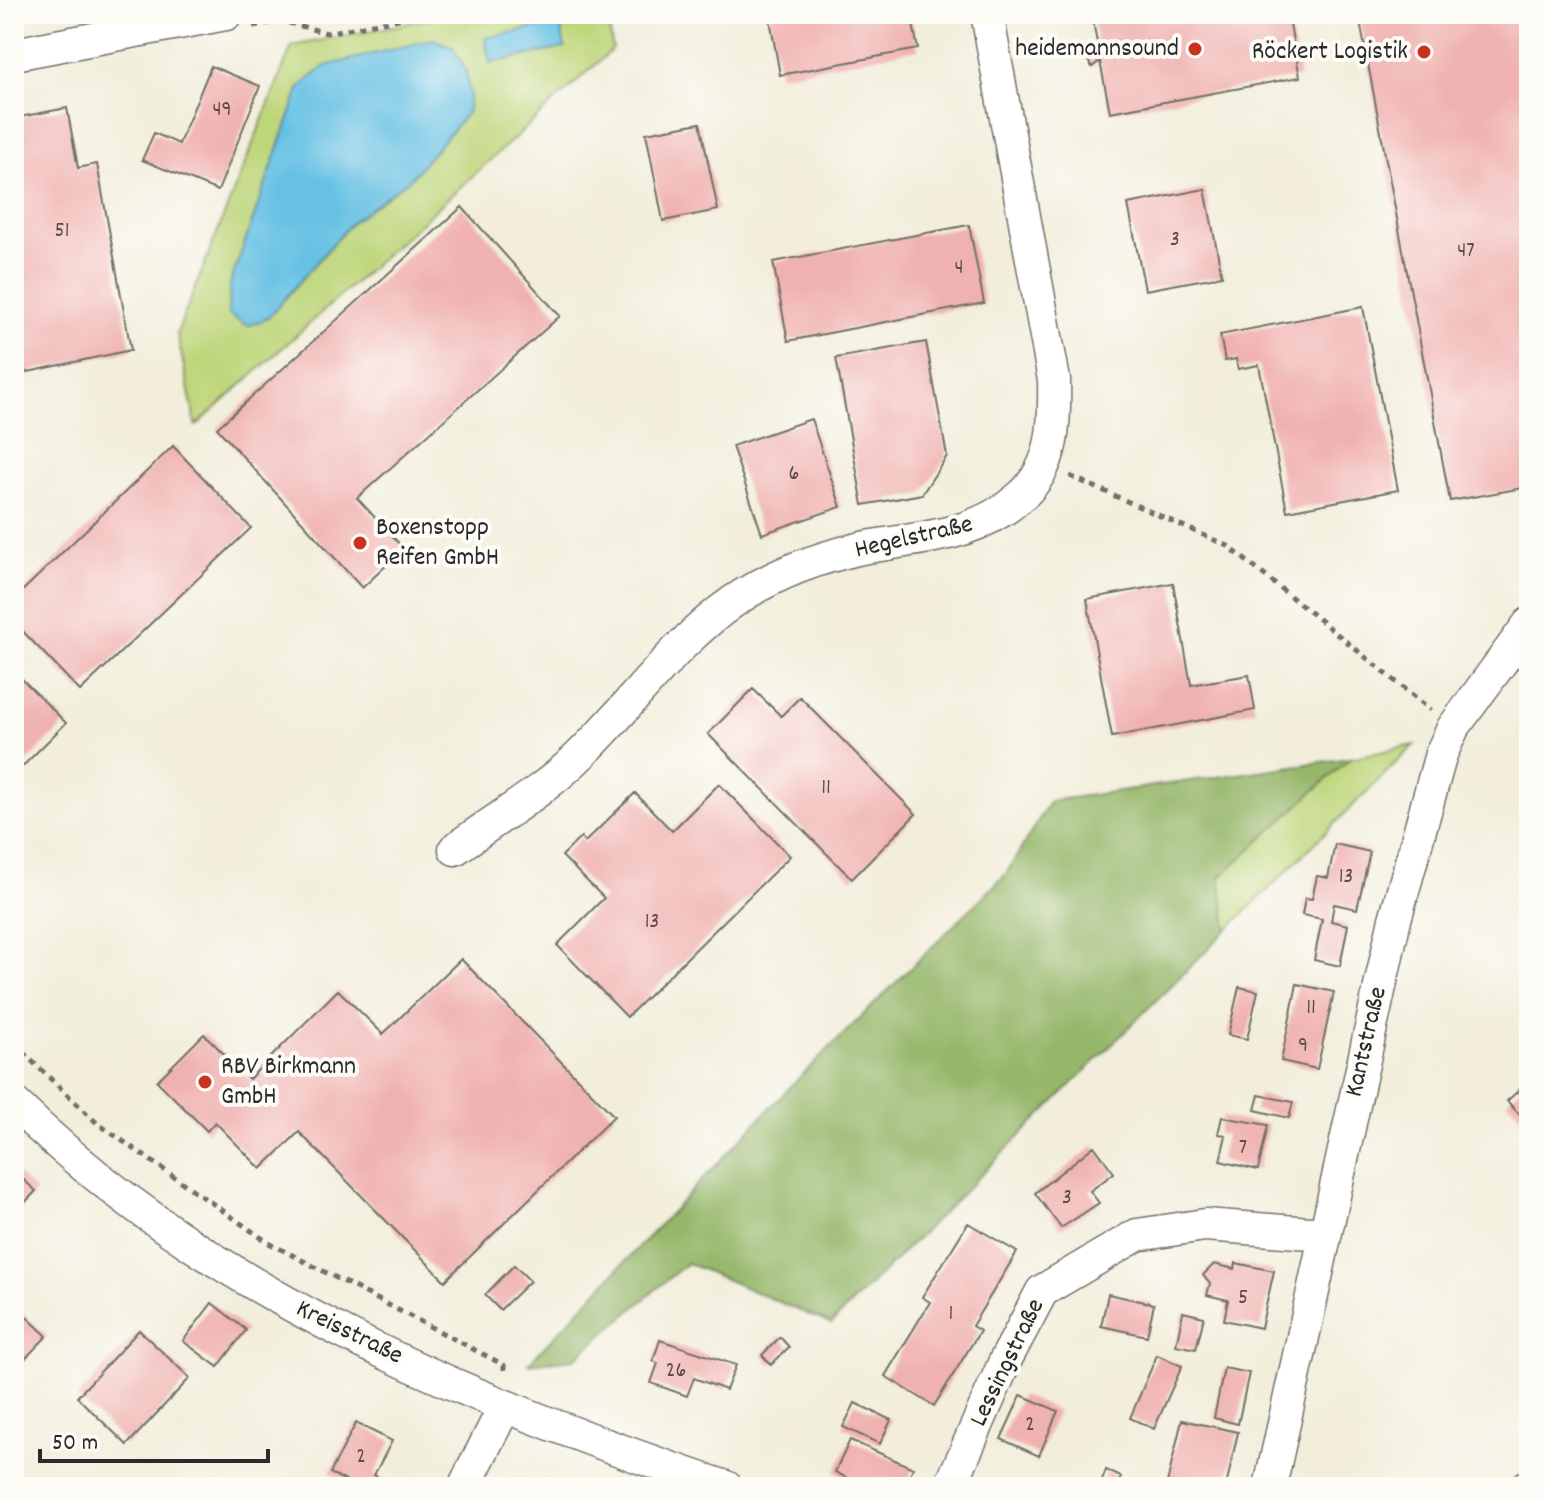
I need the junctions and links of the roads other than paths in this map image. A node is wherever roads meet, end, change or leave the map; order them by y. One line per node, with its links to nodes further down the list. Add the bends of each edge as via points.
1 (226, 14): 3 (street)
2 (987, 14): 5 (street, Hegelstraße, via 1054,380 1056,432 1044,464 1023,495 966,531 811,562 734,601 677,649 575,760)
3 (14, 54)
4 (1529, 624): 7 (street, Kantstraße, via 1453,728 1441,754 1394,923)
5 (455, 849)
6 (14, 1103): 8 (street, Kreisstraße, via 65,1153 243,1280)
7 (1324, 1234): 11 (street, Lessingstraße, via 1205,1225 1137,1235 1042,1291); 12 (street, Kantstraße)
8 (504, 1408): 9 (street); 10 (street, Kreisstraße)
9 (464, 1487)
10 (726, 1487)
11 (950, 1487)
12 (1270, 1487)

